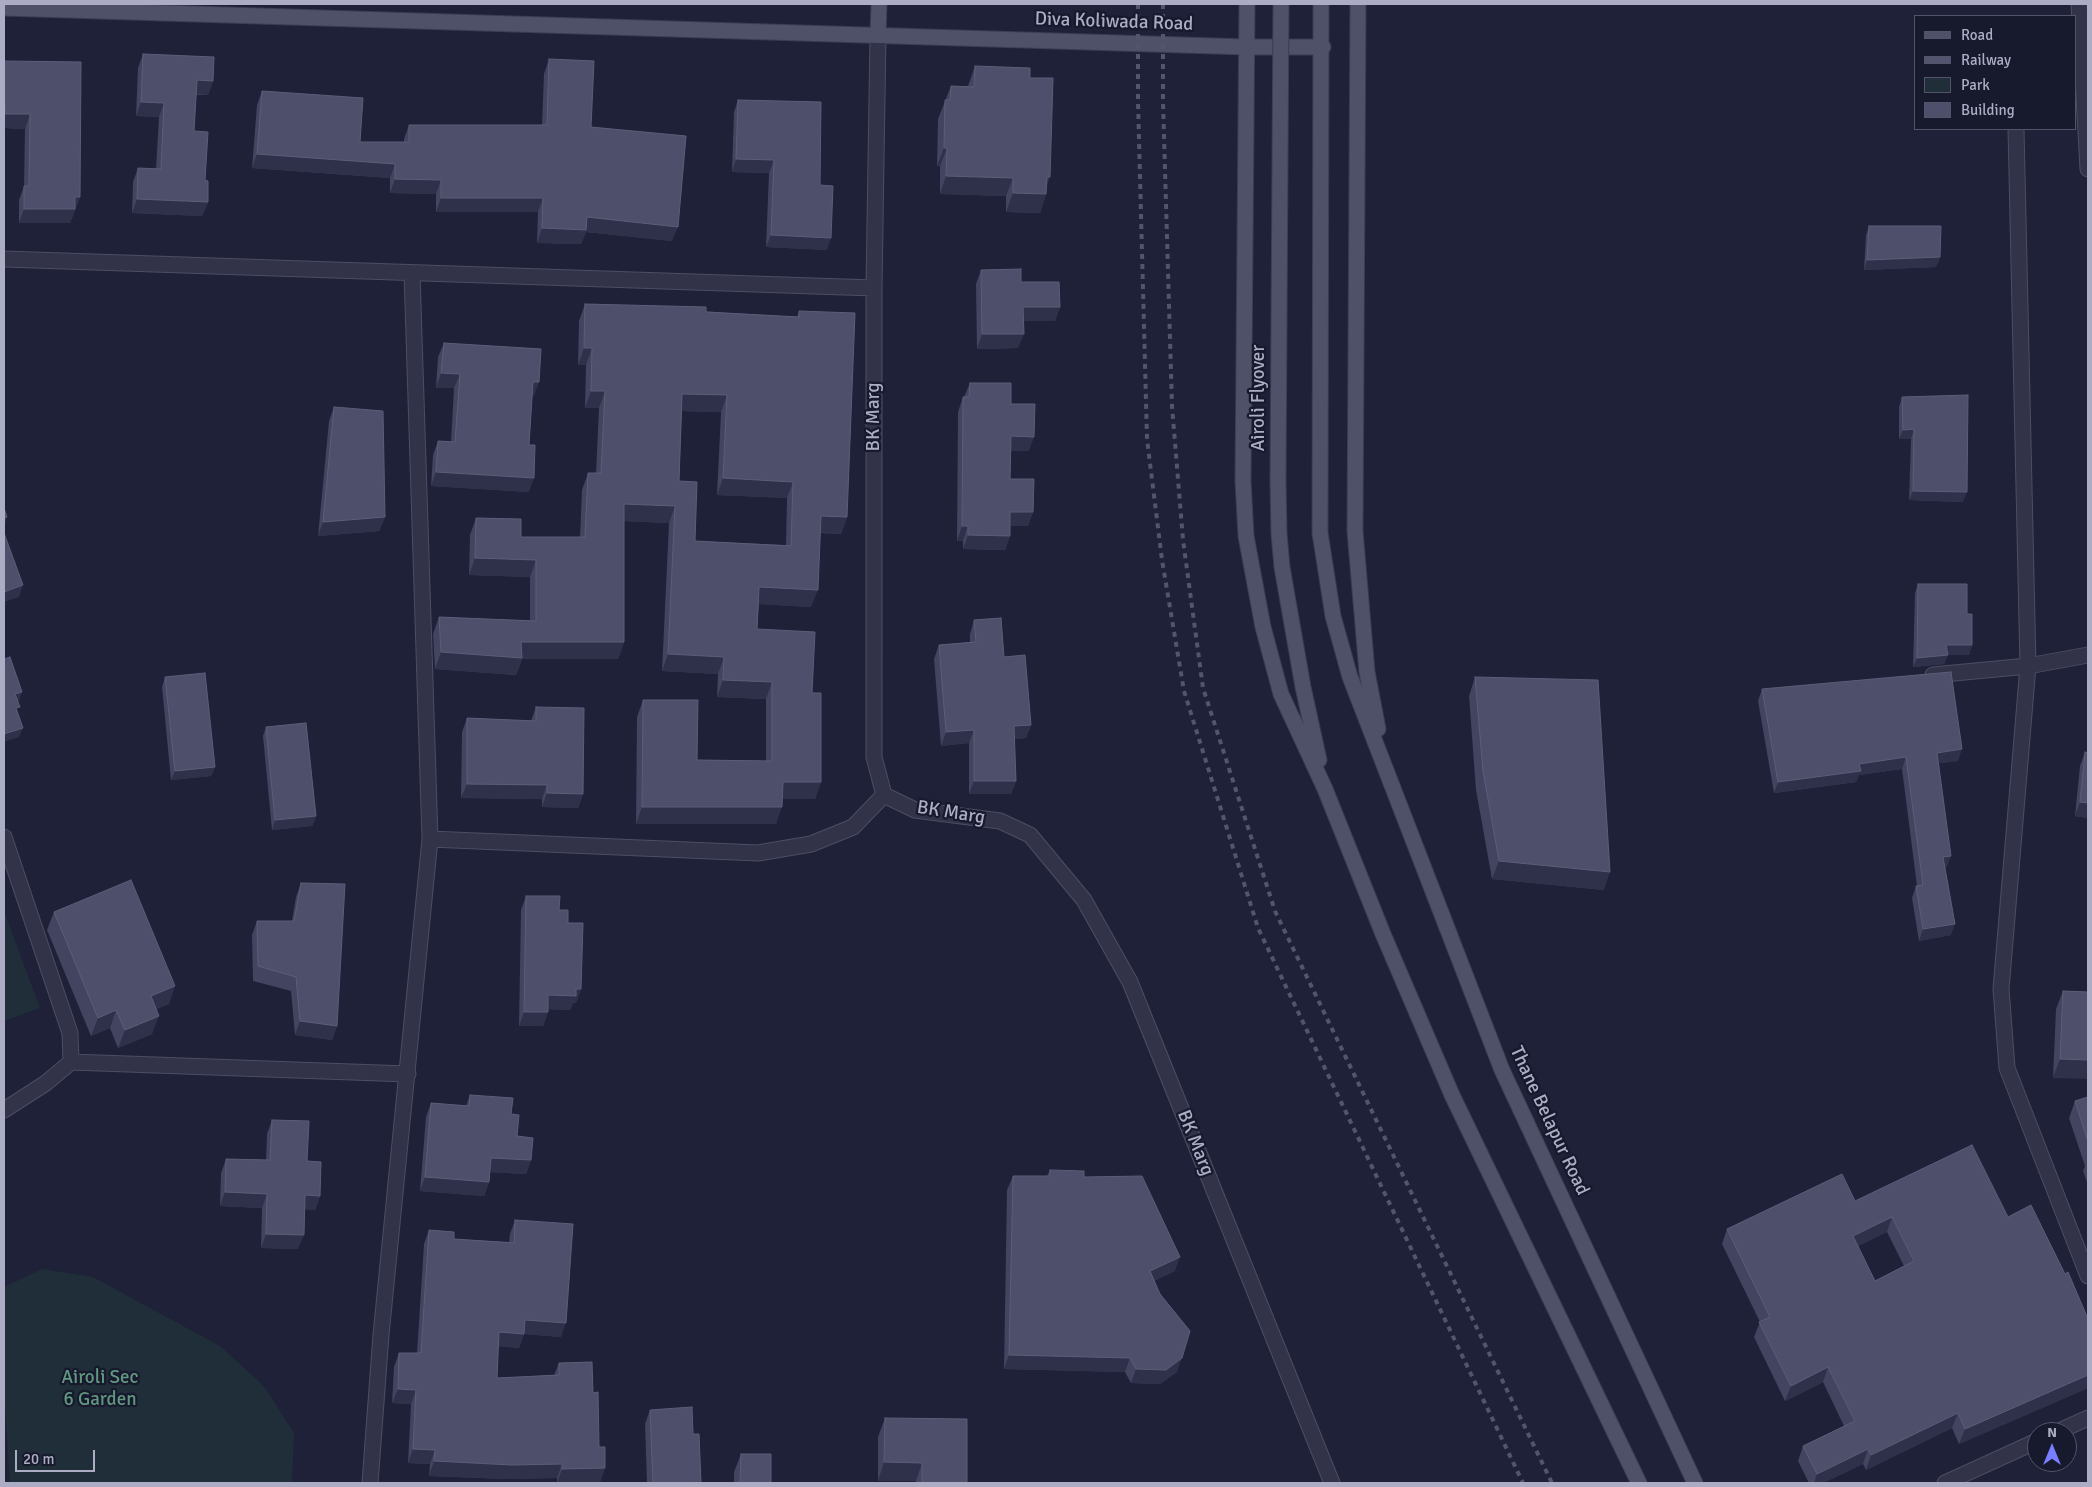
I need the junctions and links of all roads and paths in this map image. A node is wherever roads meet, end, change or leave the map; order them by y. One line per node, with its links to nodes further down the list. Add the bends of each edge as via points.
1 (879, 4): 9 (main road)
2 (1247, 4): 10 (main road)
3 (1281, 4): 21 (main road, Airoli Flyover, bridge, via 1278,481 1282,567)
4 (1321, 4): 11 (main road)
5 (1358, 4): 20 (main road, via 1354,470 1357,562 1367,672)
6 (2079, 4): 8 (street)
7 (4, 8): 9 (main road, Diva Koliwada Road)
8 (2078, 32): 13 (street)
9 (878, 35): 10 (main road, Diva Koliwada Road); 16 (street, BK Marg)
10 (1246, 46): 11 (main road, Diva Koliwada Road); 21 (main road, via 1243,471 1246,536 1263,627 1282,694)
11 (1323, 47): 20 (main road, via 1320,533 1333,616 1350,677)
12 (2016, 130): 18 (street)
13 (2088, 169)
14 (4, 259): 15 (street)
15 (412, 273): 16 (street); 24 (street)
16 (874, 288): 22 (street, BK Marg, via 874,758)
17 (2088, 655): 18 (street)
18 (2028, 666): 19 (street); 28 (street, via 2001,989 2007,1068)
19 (1920, 676)
20 (1385, 768): 33 (main road, Thane Belapur Road, via 1502,1070)
21 (1325, 788): 32 (main road, via 1452,1096)
22 (884, 795): 24 (street, via 853,827 811,844 758,853); 31 (street, BK Marg, via 915,810 1000,821 1030,835 1084,900 1130,982)
23 (4, 837): 25 (street, via 70,1033)
24 (430, 839): 26 (street)
25 (71, 1062): 26 (street); 27 (street, via 46,1084)
26 (408, 1074): 30 (street, via 381,1334)
27 (4, 1110)
28 (2088, 1276)
29 (2027, 1446): 34 (street)
30 (370, 1483)
31 (1332, 1483)
32 (1639, 1483)
33 (1695, 1483)
34 (1945, 1483)

